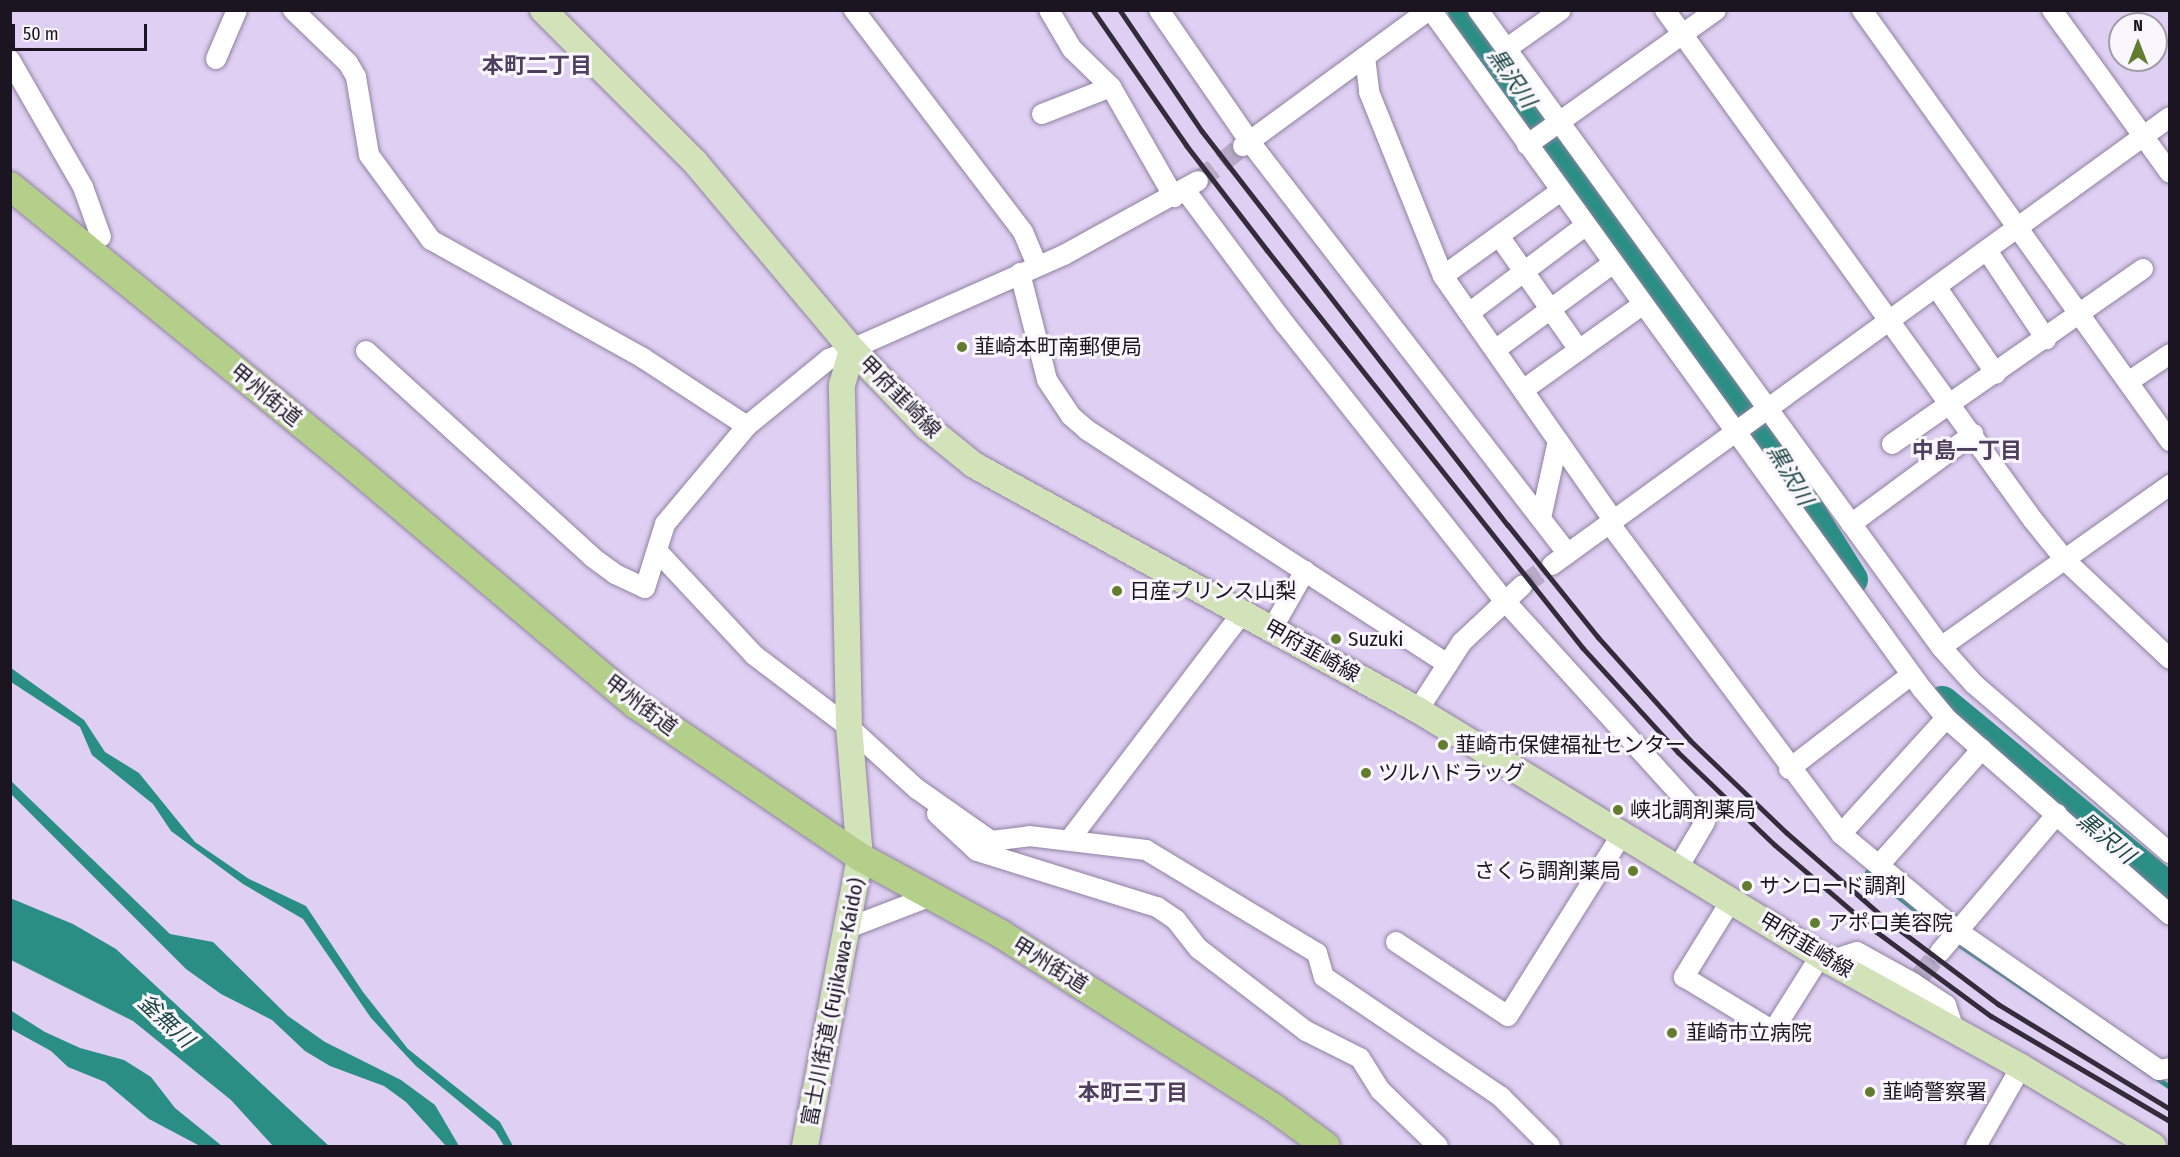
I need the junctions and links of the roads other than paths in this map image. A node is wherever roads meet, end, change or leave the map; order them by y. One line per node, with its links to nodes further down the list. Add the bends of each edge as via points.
1 (237, 10): 17 (street)
2 (293, 10): 57 (street, via 348,63 356,77 369,155 431,240 643,358)
3 (543, 10): 47 (main road, 甲府韮崎線, via 695,162)
4 (854, 10): 36 (street, via 1023,232)
5 (1049, 10): 19 (street, via 1072,49)
6 (1159, 10): 24 (street)
7 (1430, 10): 16 (street); 25 (street)
8 (1478, 10): 15 (street)
9 (1561, 10): 15 (street)
10 (1665, 10): 14 (street)
11 (1716, 10): 14 (street)
12 (1863, 10): 31 (street)
13 (2052, 10): 23 (street)
14 (1682, 35): 22 (street); 45 (street)
15 (1506, 49): 22 (street)
16 (1365, 57): 24 (street); 39 (street, via 1369,92)
17 (216, 58)
18 (10, 60): 33 (street, via 82,187)
19 (1111, 87): 20 (street); 28 (street)
20 (1042, 114)
21 (2169, 117): 23 (street)
22 (1560, 122): 25 (street); 56 (street)
23 (2142, 136): 26 (street); 31 (street)
24 (1246, 144): 64 (street)
25 (1527, 145): 29 (street)
26 (2169, 173)
27 (10, 186): 89 (highway, 甲州街道, via 345,459 635,704)
28 (1186, 189): 36 (street); 71 (street, via 1285,324)
29 (1561, 191): 30 (street); 32 (street)
30 (1585, 226): 35 (street); 38 (street)
31 (2019, 228): 34 (street); 44 (street)
32 (1499, 236): 38 (street); 39 (street)
33 (101, 237)
34 (1988, 252): 40 (street); 46 (street)
35 (1612, 264): 41 (street); 42 (street)
36 (1028, 269): 47 (street); 69 (street, via 1047,381 1071,416)
37 (2143, 269): 44 (street)
38 (1524, 272): 42 (street); 43 (street)
39 (1443, 276): 43 (street)
40 (1937, 288): 45 (street); 52 (street)
41 (1642, 306): 49 (street); 58 (street)
42 (1550, 309): 48 (street); 49 (street)
43 (1469, 313): 48 (street)
44 (2081, 315): 46 (street); 53 (street)
45 (1891, 321): 55 (street); 56 (street)
46 (2046, 339): 52 (street)
47 (852, 349): 57 (street, via 829,359); 72 (main road, 甲府韮崎線, via 927,427 974,465); 80 (main road, 富士川街道 (Fujikawa-Kaido), via 842,385)
48 (1495, 350): 54 (street)
49 (1579, 350): 54 (street)
50 (366, 351): 67 (street, via 615,574 645,588)
51 (2169, 354): 53 (street)
52 (1996, 374): 55 (street)
53 (2128, 382): 61 (street)
54 (1523, 390): 60 (street)
55 (1951, 405): 59 (street); 62 (street)
56 (1769, 409): 58 (street); 66 (street)
57 (747, 426): 67 (street, via 666,524)
58 (1735, 434): 65 (street); 77 (street)
59 (1973, 434): 66 (street); 68 (street)
60 (1558, 441): 64 (street); 65 (street)
61 (2169, 441)
62 (1892, 444)
63 (2169, 485): 68 (street)
64 (1541, 518): 65 (street, via 1560,559)
65 (1612, 522): 82 (street)
66 (1851, 524): 74 (street)
67 (659, 553): 80 (street, via 754,655)
68 (2066, 561): 74 (street); 75 (street)
69 (1305, 572): 73 (street); 76 (street)
70 (1523, 585): 71 (street)
71 (1504, 600): 76 (street, via 1462,642); 91 (street, via 1705,822)
72 (1242, 613): 73 (main road, 甲府韮崎線); 87 (street)
73 (1272, 629): 78 (main road, 甲府韮崎線)
74 (1941, 647): 88 (street, via 1974,684)
75 (2169, 659)
76 (1448, 664): 78 (street)
77 (1911, 675): 79 (street); 82 (street)
78 (1418, 710): 85 (main road, 甲府韮崎線)
79 (1946, 718): 81 (street); 86 (street)
80 (849, 728): 83 (street); 89 (main road, 富士川街道 (Fujikawa-Kaido))
81 (1982, 749): 84 (street); 90 (street)
82 (1789, 769): 86 (street)
83 (917, 789): 87 (street, via 992,841 1029,836); 106 (street, via 932,809 977,851 1157,907 1176,920 1199,949 1306,1031 1360,1058 1381,1091)
84 (2057, 814): 94 (street); 96 (street)
85 (1622, 834): 91 (main road, 甲府韮崎線); 97 (street, via 1508,1016)
86 (1841, 834): 90 (street)
87 (1070, 839): 103 (street, via 1146,850 1317,953 1324,976)
88 (2169, 853)
89 (860, 857): 92 (highway, 甲州街道); 95 (main road, 富士川街道 (Fujikawa-Kaido))
90 (1879, 865): 96 (street)
91 (1679, 866): 93 (main road, 甲府韮崎線)
92 (934, 895): 95 (street); 105 (highway, 甲州街道, via 1136,1019)
93 (1732, 899): 99 (main road, 甲府韮崎線); 99 (street, via 1684,977 1773,1031)
94 (2169, 915)
95 (848, 928): 104 (main road, 富士川街道 (Fujikawa-Kaido))
96 (1959, 932): 98 (street); 102 (street, via 2159,1070)
97 (1396, 942)
98 (1940, 952)
99 (1825, 958): 100 (main road, 甲府韮崎線); 100 (street, via 1857,952 1917,979 1946,1005)
100 (1954, 1030): 101 (main road, 甲府韮崎線)
101 (2021, 1067): 109 (street); 110 (main road, 甲府韮崎線)
102 (2169, 1068)
103 (1501, 1097): 107 (street); 108 (street, via 1509,1092)
104 (805, 1146)
105 (1326, 1146)
106 (1438, 1146)
107 (1550, 1146)
108 (1562, 1146)
109 (1976, 1146)
110 (2153, 1146)

